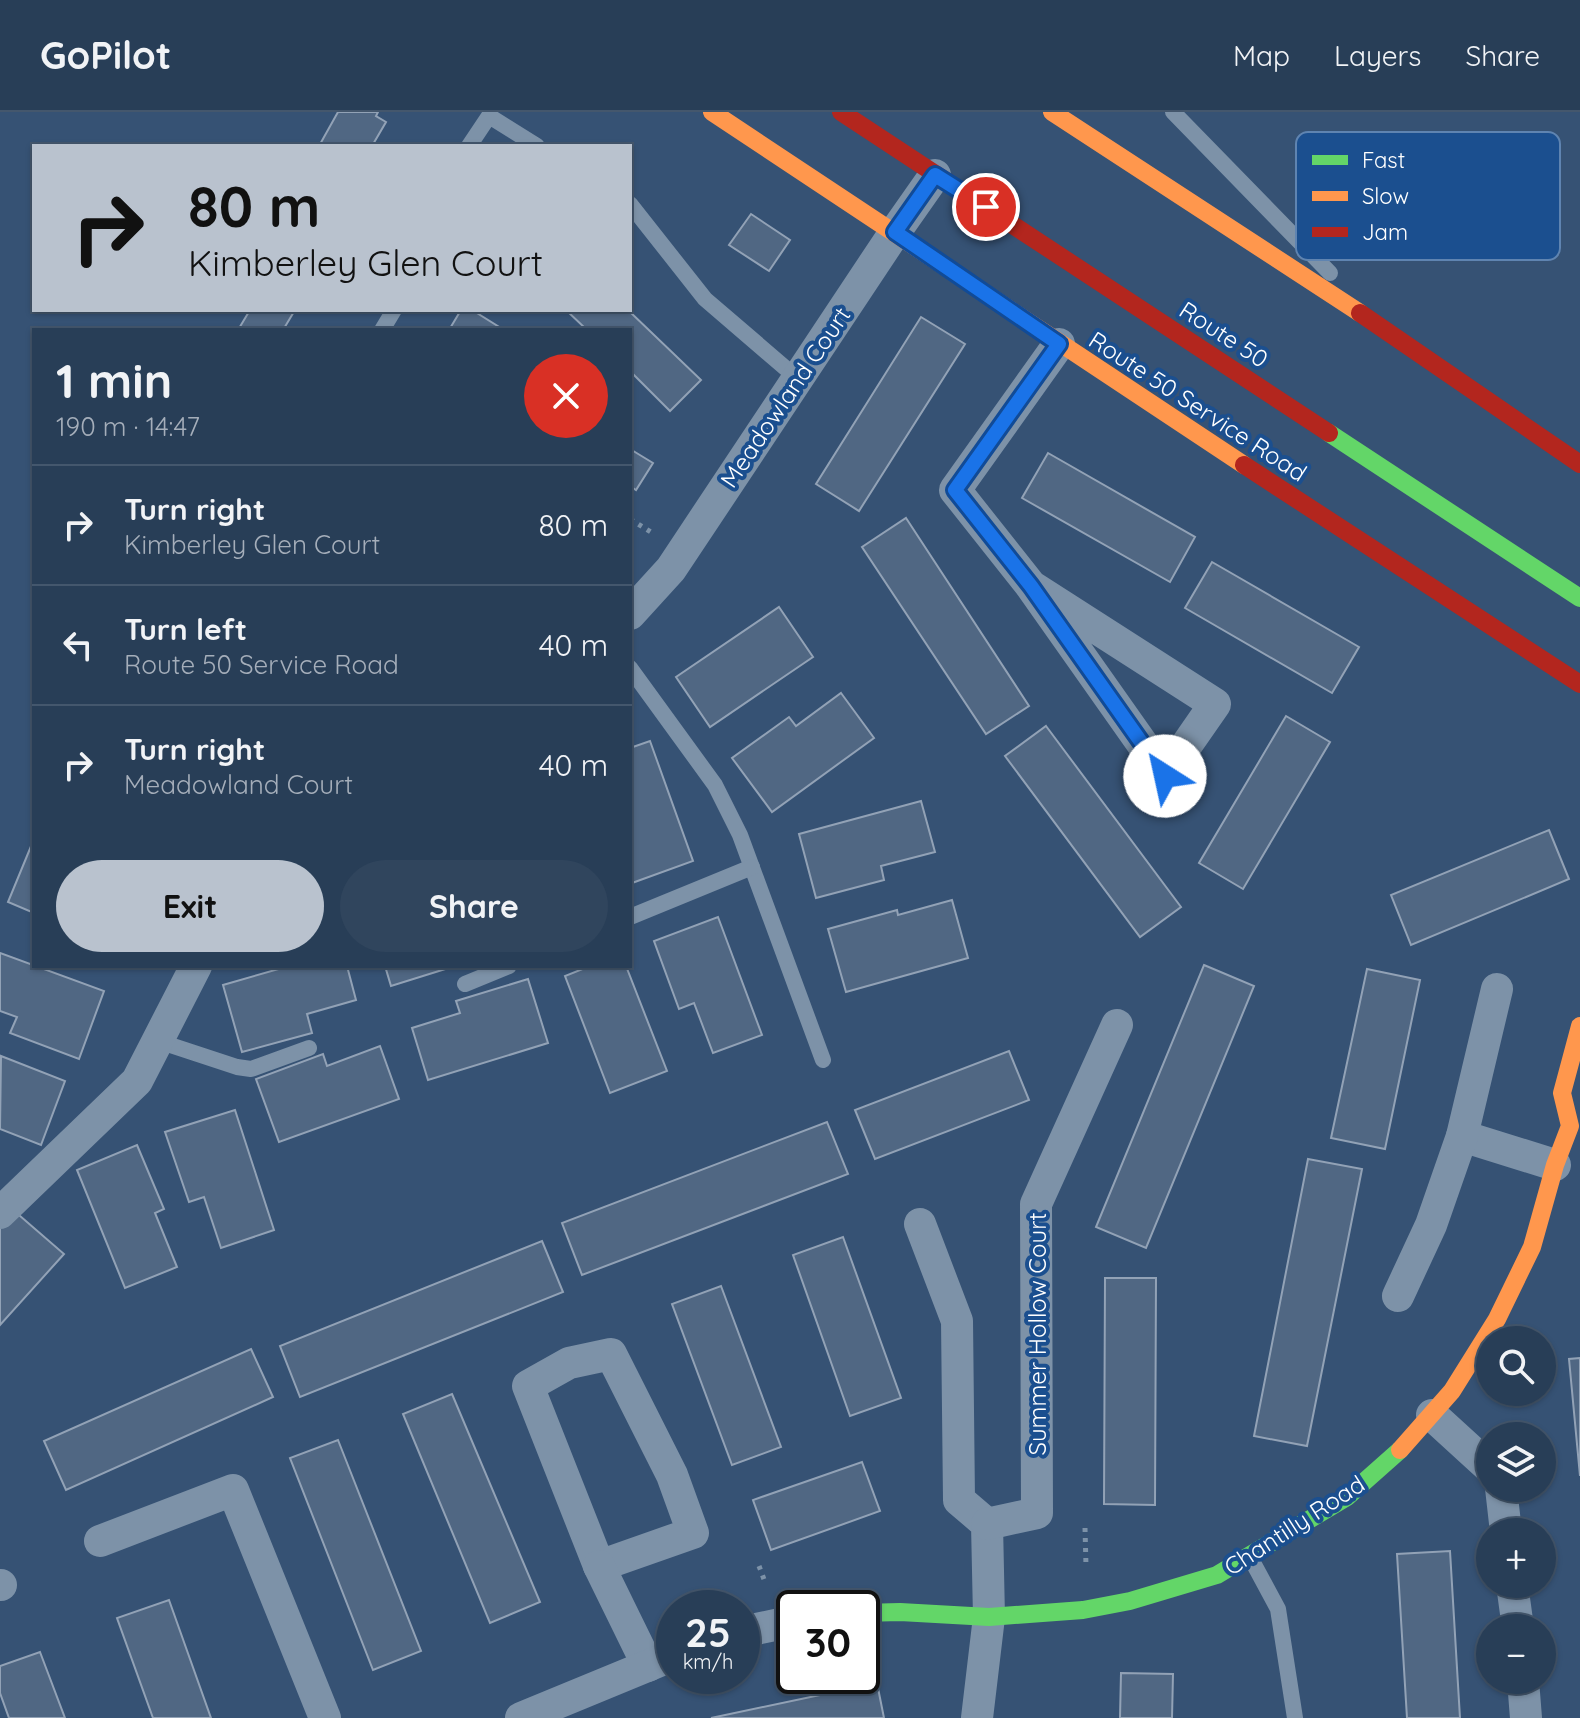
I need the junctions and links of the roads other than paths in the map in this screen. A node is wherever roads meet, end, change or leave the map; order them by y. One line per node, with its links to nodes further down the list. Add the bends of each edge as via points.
1 (712, 112): 9 (main road, Route 50 Service Road)
2 (841, 112): 7 (main road, Route 50)
3 (1052, 112): 12 (main road)
4 (1173, 112): 10 (lane)
5 (470, 144): 6 (lane, via 489,116)
6 (534, 144)
7 (935, 175): 9 (street, Meadowland Court); 17 (main road, Route 50)
8 (632, 207): 14 (lane, via 705,299)
9 (895, 232): 13 (main road, Route 50 Service Road); 14 (street, Meadowland Court)
10 (1296, 237)
11 (1318, 260): 12 (lane)
12 (1388, 331): 15 (main road)
13 (1059, 344): 16 (street, via 955,490); 20 (main road, Route 50 Service Road)
14 (797, 378): 18 (street, Meadowland Court, via 671,569)
15 (1580, 464)
16 (1031, 586): 16 (street, via 1156,764 1165,776 1215,704)
17 (1580, 598)
18 (632, 612)
19 (632, 671): 21 (lane, via 715,785)
20 (1580, 684)
21 (752, 867): 22 (lane); 31 (lane)
22 (632, 916)
23 (195, 968): 29 (street)
24 (504, 968): 25 (lane)
25 (465, 984)
26 (1497, 989): 33 (street)
27 (1117, 1025): 40 (street, Summer Hollow Court, via 1036,1204 1037,1513)
28 (1580, 1026): 32 (main road, Chantilly Road, via 1562,1093)
29 (158, 1041): 30 (lane, via 251,1069); 35 (street, via 137,1081)
30 (309, 1048)
31 (823, 1060)
32 (1577, 1125): 34 (main road, Chantilly Road)
33 (1462, 1136): 34 (street); 37 (street, via 1431,1225)
34 (1555, 1165): 38 (main road, Chantilly Road, via 1532,1247 1497,1319)
35 (0, 1213)
36 (920, 1224): 40 (street, via 957,1321 959,1500)
37 (1398, 1296)
38 (1432, 1415): 39 (street); 42 (main road, Chantilly Road, via 1347,1497)
39 (1476, 1455)
40 (987, 1524): 45 (street)
41 (100, 1541): 49 (street, via 233,1490)
42 (1250, 1555): 45 (main road, Chantilly Road, via 1217,1575 1130,1601); 52 (lane, via 1278,1609)
43 (599, 1566): 43 (street, via 693,1533 672,1475 611,1354 569,1363 528,1386); 46 (street)
44 (880, 1613): 45 (main road, Chantilly Road)
45 (989, 1617): 51 (street)
46 (656, 1652)
47 (656, 1662): 50 (street)
48 (1524, 1694): 53 (street)
49 (325, 1718)
50 (521, 1718)
51 (977, 1718)
52 (1295, 1718)
53 (1526, 1718)

